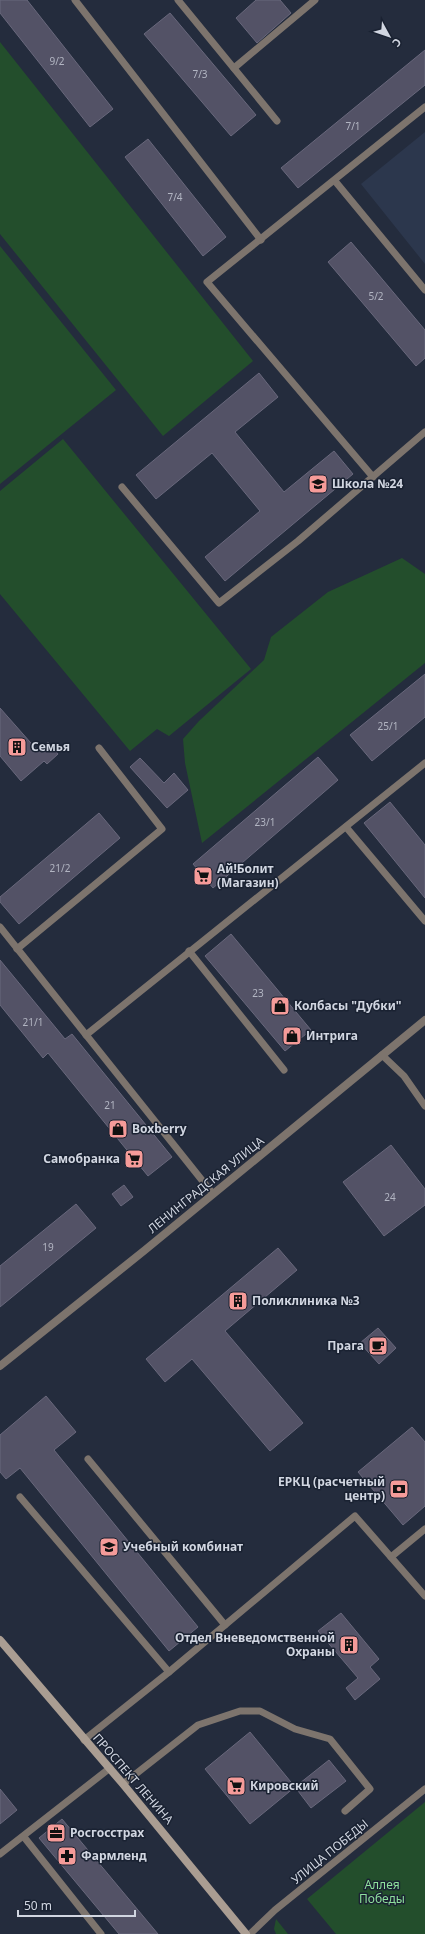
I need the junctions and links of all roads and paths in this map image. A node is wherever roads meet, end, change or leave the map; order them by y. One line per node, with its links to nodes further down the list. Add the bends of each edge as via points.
1 (75, 0): 8 (lane)
2 (178, 0): 4 (lane)
3 (315, 0): 4 (lane)
4 (234, 68): 6 (lane)
5 (425, 107): 7 (lane)
6 (277, 121)
7 (335, 181): 8 (lane); 9 (lane)
8 (261, 240): 11 (lane, via 207,282)
9 (425, 290)
10 (425, 432): 11 (lane)
11 (373, 477): 12 (lane, via 220,603)
12 (122, 487)
13 (99, 748): 18 (lane, via 162,829)
14 (425, 763): 15 (lane)
15 (346, 827): 16 (lane); 19 (lane)
16 (425, 921)
17 (0, 927): 18 (lane)
18 (17, 949): 21 (lane)
19 (189, 951): 21 (lane); 23 (lane)
20 (425, 1020): 22 (street, ЛЕНИНГРАДСКАЯ УЛИЦА)
21 (86, 1034): 25 (lane)
22 (382, 1055): 24 (lane, via 404,1076); 25 (street, ЛЕНИНГРАДСКАЯ УЛИЦА)
23 (284, 1070)
24 (425, 1106)
25 (213, 1194): 26 (street, ЛЕНИНГРАДСКАЯ УЛИЦА)
26 (0, 1366)
27 (88, 1459): 32 (lane)
28 (20, 1497): 34 (lane)
29 (425, 1529): 30 (lane)
30 (391, 1557): 31 (lane); 32 (lane, via 355,1516)
31 (425, 1596)
32 (225, 1625): 34 (lane)
33 (1, 1644): 35 (street, ПРОСПЕКТ ЛЕНИНА)
34 (169, 1672): 35 (lane)
35 (84, 1740): 36 (street, ПРОСПЕКТ ЛЕНИНА)
36 (110, 1768): 37 (street, ПРОСПЕКТ ЛЕНИНА); 40 (lane)
37 (123, 1784): 39 (lane, via 198,1725 240,1711 260,1712 295,1729 330,1739 370,1789); 43 (street, ПРОСПЕКТ ЛЕНИНА)
38 (425, 1789): 44 (lane, УЛИЦА ПОБЕДЫ, via 275,1910)
39 (345, 1811)
40 (24, 1837): 41 (lane); 42 (lane)
41 (0, 1854)
42 (101, 1934)
43 (246, 1934)
44 (250, 1934)

